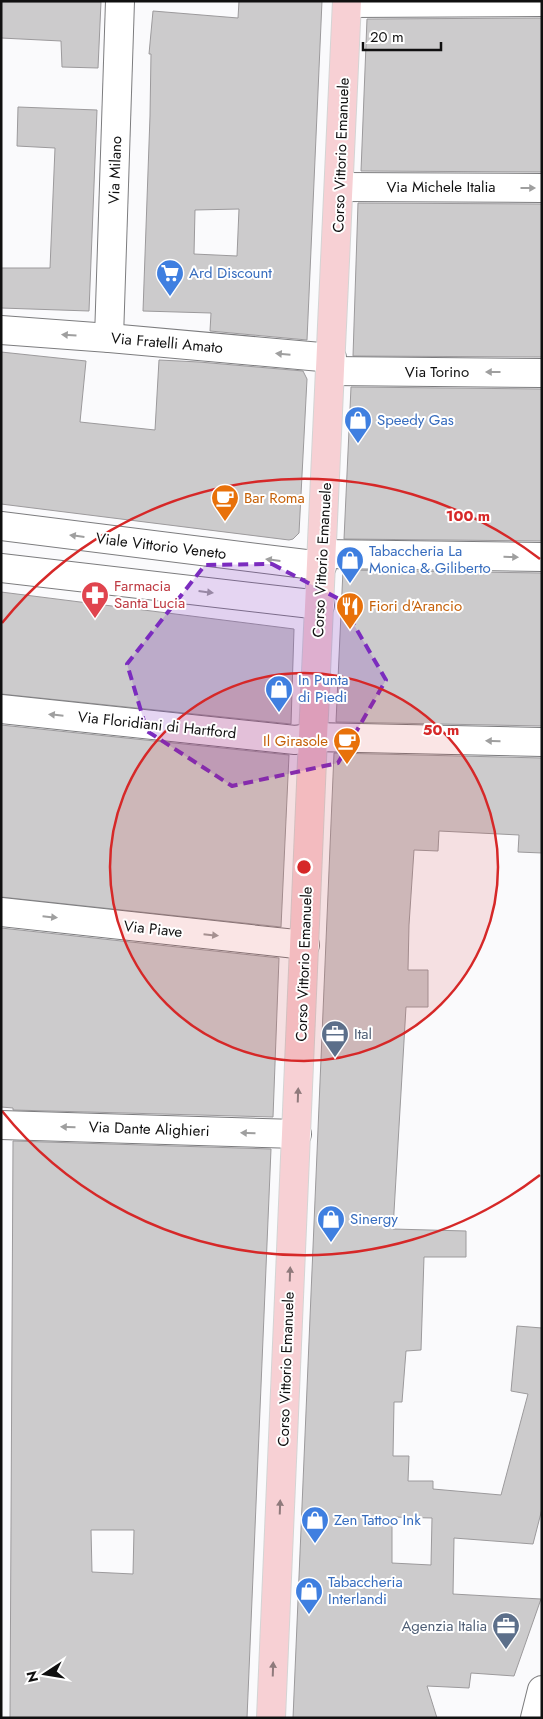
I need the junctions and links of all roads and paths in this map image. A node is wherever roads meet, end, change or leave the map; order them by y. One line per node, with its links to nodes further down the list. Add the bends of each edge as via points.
1 (120, 1): 7 (street, Via Milano)
2 (347, 2): 3 (street); 4 (main road, Corso Vittorio Emanuele)
3 (542, 2)
4 (340, 187): 5 (street, Via Michele Italia, one-way to 5); 8 (main road, Corso Vittorio Emanuele)
5 (542, 188)
6 (1, 330): 7 (street, Via Fratelli Amato, one-way to 6)
7 (109, 338): 8 (street, Via Fratelli Amato, one-way to 7)
8 (331, 365): 9 (street, Via Torino, one-way to 8); 12 (main road, Corso Vittorio Emanuele)
9 (542, 373)
10 (1, 526): 12 (street, Viale Vittorio Veneto, one-way to 10)
11 (542, 557): 12 (street, Viale Vittorio Veneto, one-way to 11)
12 (322, 560): 14 (main road, Corso Vittorio Emanuele)
13 (1, 568): 14 (street, one-way to 14)
14 (320, 605): 16 (main road, Corso Vittorio Emanuele)
15 (1, 709): 16 (street, Via Floridiani di Hartford, one-way to 15, via 295,740)
16 (313, 737): 17 (street, Via Floridiani di Hartford, one-way to 16); 19 (main road, Corso Vittorio Emanuele)
17 (542, 742)
18 (1, 912): 19 (street, Via Piave, one-way to 19)
19 (305, 945): 21 (main road, Corso Vittorio Emanuele, one-way to 19)
20 (1, 1125): 21 (street, Via Dante Alighieri, one-way to 20)
21 (296, 1134): 23 (main road, Corso Vittorio Emanuele, one-way to 21)
22 (542, 1690): 24 (street)
23 (271, 1718)
24 (535, 1718)

